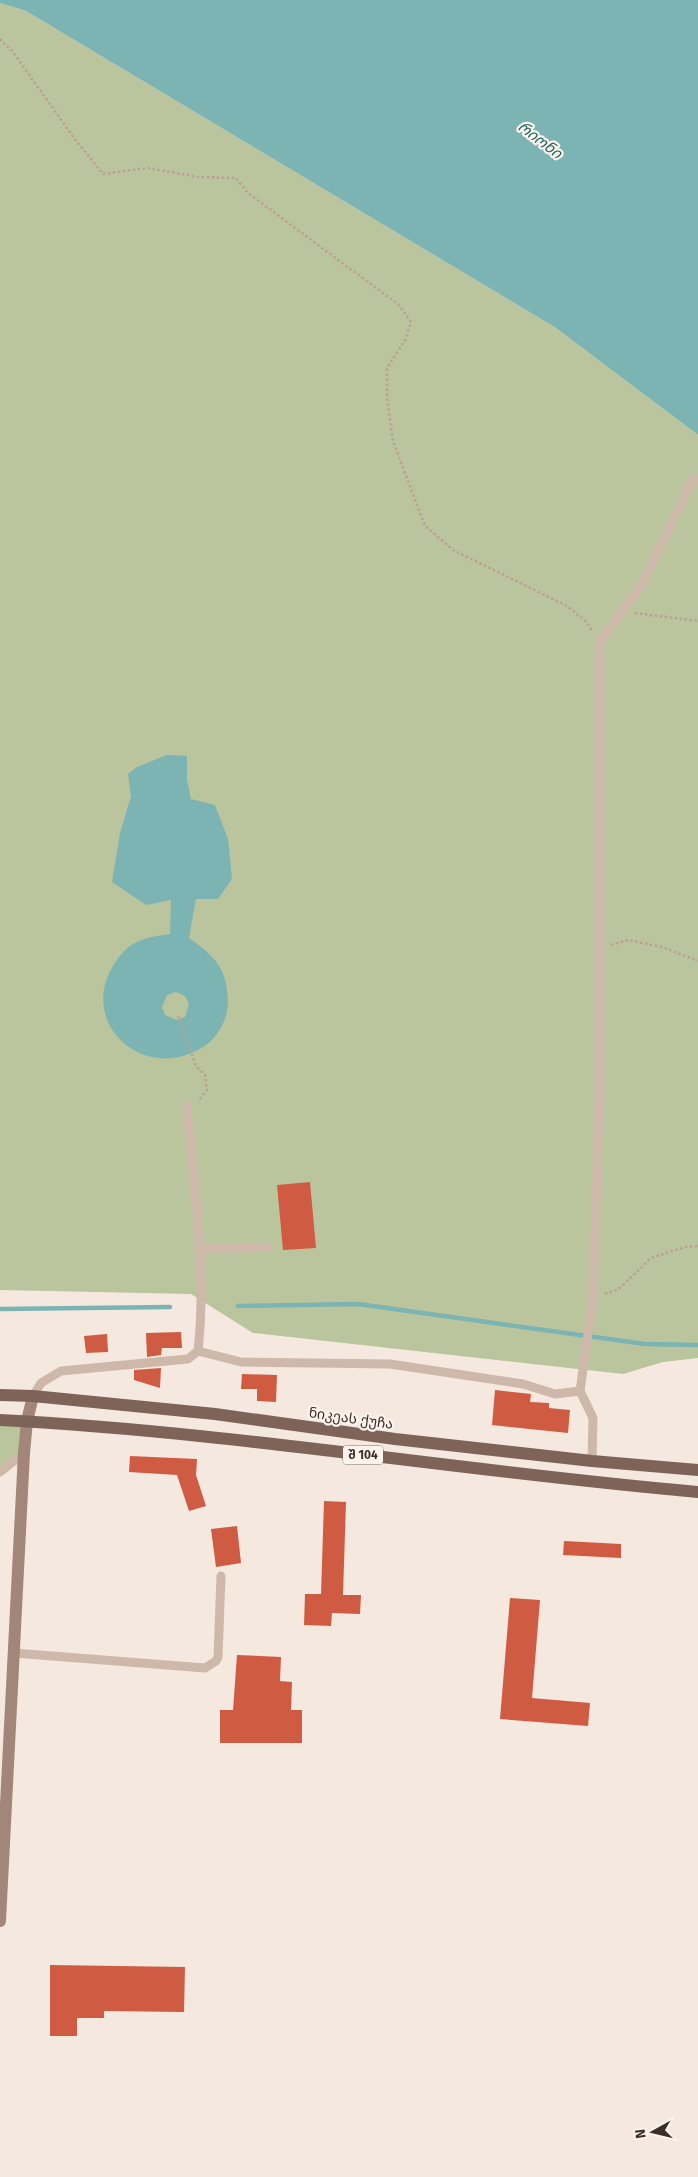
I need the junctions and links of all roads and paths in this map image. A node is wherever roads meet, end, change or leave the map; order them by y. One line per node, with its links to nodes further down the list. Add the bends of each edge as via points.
1 (0, 39): 5 (path, via 103,174 148,168 198,177 236,178 248,193 400,305 411,322 405,340 387,368 388,398 394,441 424,526 452,550 567,606 587,622)
2 (694, 477): 3 (lane, via 642,584)
3 (621, 612): 4 (path); 5 (lane)
4 (698, 621)
5 (599, 643): 6 (lane)
6 (600, 949): 7 (path, via 628,940 662,947); 13 (lane)
7 (698, 961)
8 (178, 1016): 9 (path, via 196,1066 205,1075 207,1090 195,1104)
9 (187, 1106): 12 (lane)
10 (698, 1246): 13 (path, via 685,1246 652,1258 619,1289)
11 (267, 1247): 12 (lane)
12 (199, 1249): 14 (lane, via 201,1325)
13 (593, 1298): 15 (lane)
14 (198, 1350): 15 (lane, via 241,1362 390,1364 523,1384 555,1394); 17 (lane, via 188,1359 61,1371 41,1383)
15 (580, 1391): 21 (lane, via 593,1418)
16 (0, 1396): 17 (main road, ნიკეას ქუჩა)
17 (33, 1396): 19 (main road); 21 (main road, ნიკეას ქუჩა / შ 104, via 215,1414 395,1439)
18 (0, 1420): 19 (main road)
19 (27, 1421): 20 (main road); 24 (main road, შ 104, via 209,1436 594,1483)
20 (24, 1453): 23 (lane); 26 (main road)
21 (592, 1461): 22 (main road, ნიკეას ქუჩა / შ 104)
22 (698, 1470)
23 (0, 1472)
24 (698, 1492)
25 (221, 1576): 26 (lane, via 218,1657 205,1668)
26 (14, 1652): 27 (main road)
27 (0, 1921)

